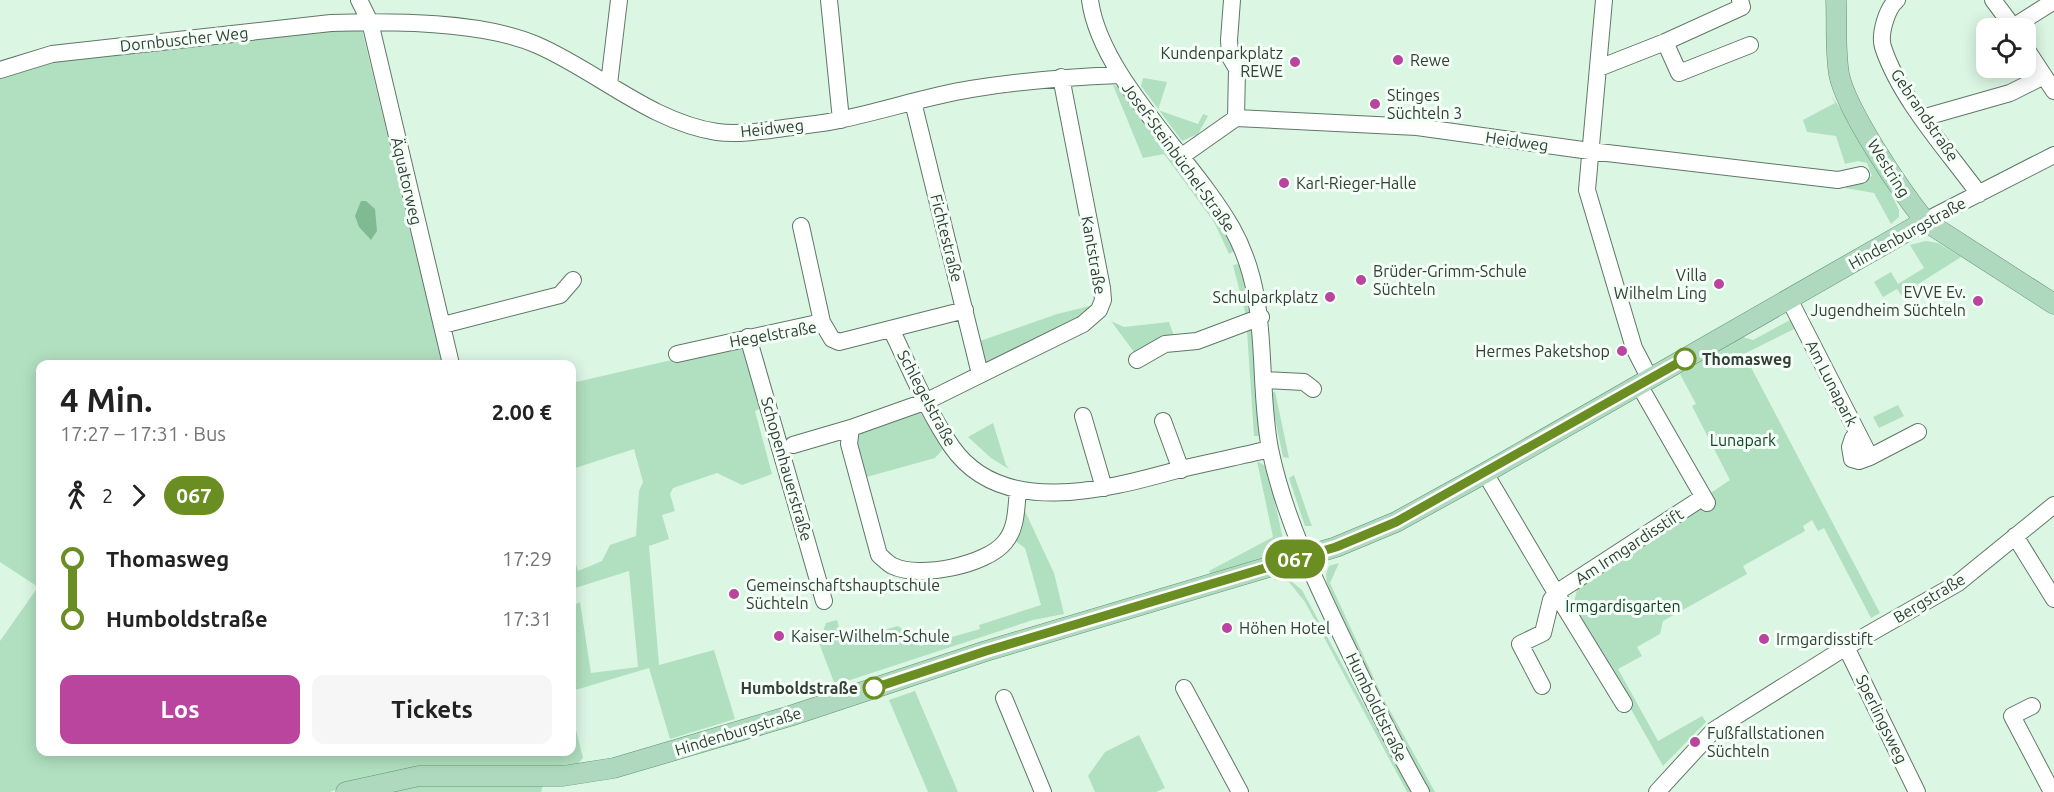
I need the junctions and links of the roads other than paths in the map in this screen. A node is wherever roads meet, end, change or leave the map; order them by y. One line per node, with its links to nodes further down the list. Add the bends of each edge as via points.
1 (359, 0): 14 (street, Äquatorweg)
2 (619, 0): 23 (street)
3 (1090, 0): 20 (street, Josef-Steinbüchel-Straße, via 1095,27)
4 (1232, 0): 26 (street, via 1229,40 1230,57 1237,69)
5 (1604, 0): 18 (street)
6 (1740, 0): 15 (street, via 1742,7)
7 (1836, 0): 34 (main road, Westring, via 1839,75 1852,109)
8 (1898, 0): 27 (street, Gebrandstraße, via 1884,26 1882,44)
9 (1993, 0): 12 (street)
10 (831, 1): 28 (street)
11 (2054, 1): 13 (street)
12 (2006, 18)
13 (2029, 18)
14 (370, 22): 19 (street, Dornbuscher Weg, via 52,54); 23 (street, Heidweg, via 509,34); 42 (street, Äquatorweg)
15 (1665, 42): 16 (street, via 1679,73); 18 (street)
16 (1750, 45)
17 (2036, 66): 22 (street)
18 (1599, 68): 29 (street)
19 (0, 70)
20 (1120, 75): 21 (street, Heidweg); 31 (street, Josef-Steinbüchel-Straße)
21 (1061, 77): 25 (street, Heidweg, via 970,89); 48 (street, Kantstraße, via 1103,300 1099,310 1083,324)
22 (2042, 77): 24 (street); 27 (street, via 2010,93)
23 (609, 84): 28 (street, Heidweg, via 657,110 716,132 746,133)
24 (2054, 91)
25 (913, 102): 28 (street, Heidweg); 39 (street, Fichtestraße)
26 (1236, 118): 29 (street, Heidweg, via 1417,127); 31 (street)
27 (1922, 118): 33 (street, Gebrandstraße)
28 (841, 120)
29 (1590, 152): 32 (street, Heidweg, via 1838,180); 50 (street, via 1589,204)
30 (2054, 154): 33 (street, Hindenburgstraße)
31 (1182, 156): 40 (street, Josef-Steinbüchel-Straße, via 1233,229)
32 (1861, 175)
33 (1979, 194): 34 (street, Hindenburgstraße)
34 (1925, 221): 37 (main road, Hindenburgstraße); 38 (main road, Westring)
35 (801, 226): 41 (street)
36 (573, 280): 42 (street, via 560,295)
37 (1790, 299): 50 (main road, Hindenburgstraße); 56 (street, Am Lunapark, via 1870,457)
38 (2054, 304)
39 (965, 310): 43 (street, Hegelstraße); 48 (street, Fichtestraße)
40 (1261, 317): 47 (street, via 1197,341 1165,344); 49 (street, Josef-Steinbüchel-Straße)
41 (822, 322): 43 (street, Hegelstraße, via 832,339 839,342); 44 (street, Hegelstraße)
42 (443, 326): 46 (street, Äquatorweg)
43 (891, 329): 52 (street, Schlegelstraße)
44 (748, 337): 45 (street, Hegelstraße); 68 (street, Schopenhauerstraße)
45 (677, 354)
46 (450, 360)
47 (1137, 360)
48 (980, 374): 52 (street, Kantstraße)
49 (1263, 380): 51 (street, via 1304,382); 58 (street, Josef-Steinbüchel-Straße)
50 (1645, 382): 60 (main road, Hindenburgstraße); 66 (street, Am Irmgardisstift, via 1705,501)
51 (1313, 389)
52 (927, 401): 55 (street, Kantstraße); 62 (street, Schlegelstraße, via 952,448 993,482)
53 (1083, 416): 61 (street)
54 (1163, 421): 59 (street)
55 (851, 428): 57 (street, Kantstraße); 62 (street, via 849,444 879,555 893,566 928,573 992,554 1004,544 1013,528)
56 (1918, 432)
57 (793, 444)
58 (1270, 449): 59 (street, Schlegelstraße); 65 (street, Josef-Steinbüchel-Straße)
59 (1180, 470): 61 (street, Schlegelstraße)
60 (1485, 472): 65 (main road, Hindenburgstraße, via 1396,522); 66 (street)
61 (1104, 488): 62 (street, Schlegelstraße, via 1074,492)
62 (1018, 490)
63 (2054, 505): 64 (street, Bergstraße)
64 (2015, 536): 67 (street); 71 (street, Bergstraße, via 1958,583)
65 (1304, 556): 78 (main road, Hindenburgstraße, via 614,768 563,776 419,776); 81 (street, Humboldtstraße, via 1397,751)
66 (1556, 593): 69 (street); 70 (street)
67 (2054, 599)
68 (824, 601)
69 (1572, 615): 70 (street); 75 (street)
70 (1543, 633): 72 (street, via 1520,644)
71 (1846, 647): 77 (street, Bergstraße, via 1714,730); 83 (street, Sperlingsweg)
72 (1542, 686)
73 (1184, 688): 80 (street)
74 (1004, 698): 79 (street)
75 (1624, 704)
76 (2032, 706): 84 (street, via 2012,716)
77 (1674, 785): 82 (street, Bergstraße)
78 (346, 792)
79 (1043, 792)
80 (1240, 792)
81 (1421, 792)
82 (1657, 792)
83 (1917, 792)
84 (2052, 792)

